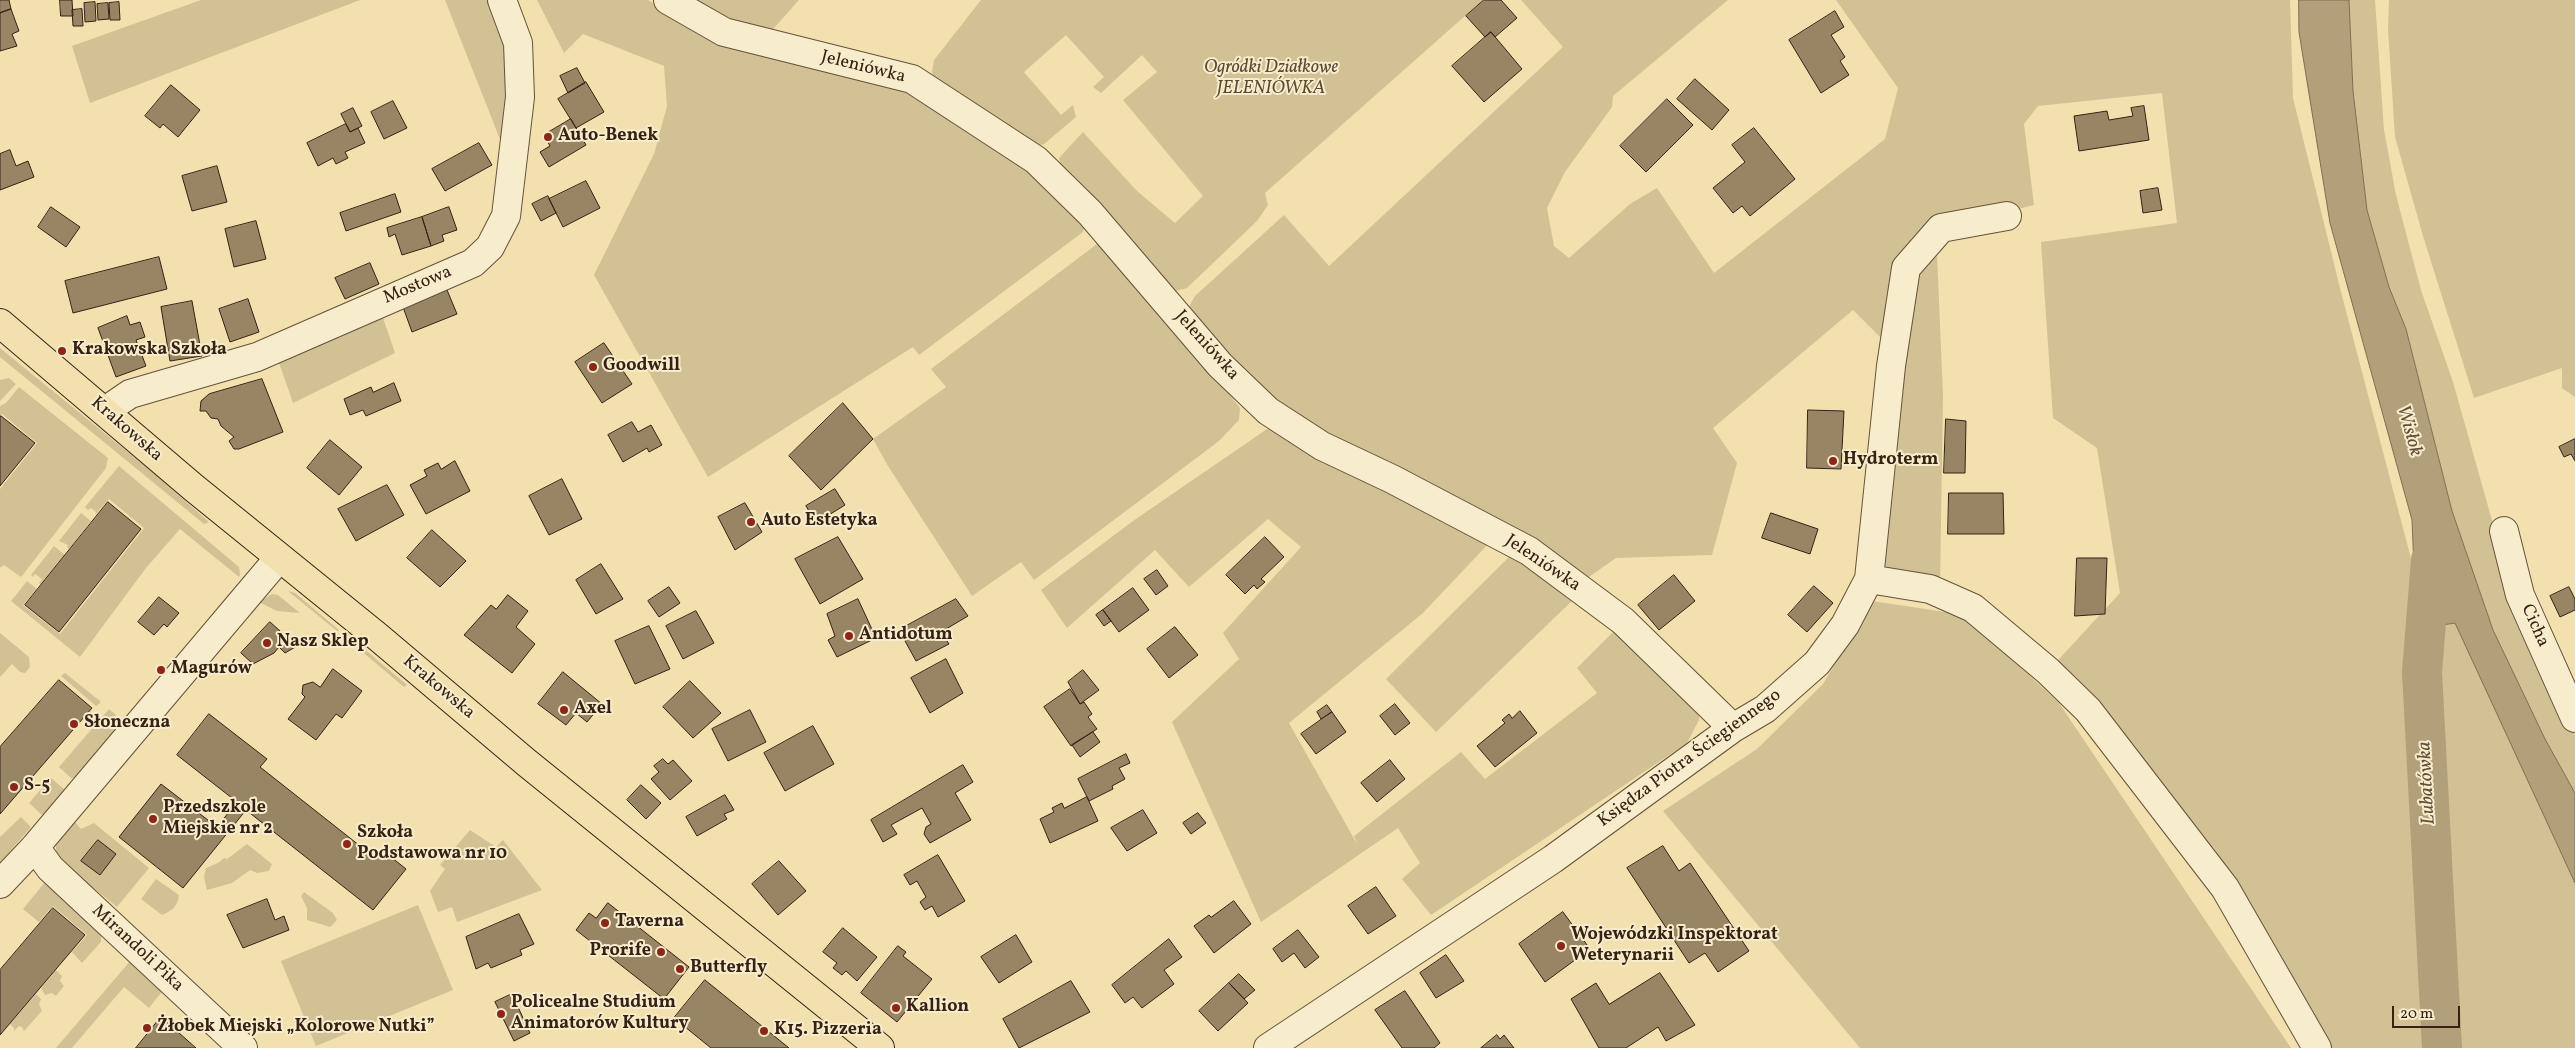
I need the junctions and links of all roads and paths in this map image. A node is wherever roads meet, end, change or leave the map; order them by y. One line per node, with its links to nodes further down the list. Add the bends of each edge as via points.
1 (502, 0): 5 (street, Mostowa, via 518,43 520,98 506,216 490,248 473,262 256,357 130,394)
2 (668, 0): 10 (street, Jeleniówka, via 724,32 912,80 1036,160 1090,213 1220,365 1268,411 1322,446 1529,551 1623,621)
3 (2007, 216): 8 (street, Księdza Piotra Ściegiennego, via 1941,228 1906,268 1891,366)
4 (0, 323): 5 (main road, Krakowska)
5 (105, 411): 7 (main road, Krakowska)
6 (2504, 531): 9 (street, Cicha, via 2520,595)
7 (279, 558): 11 (street); 14 (main road, Krakowska)
8 (1869, 580): 10 (street, Księdza Piotra Ściegiennego, via 1845,625 1817,663 1765,709); 16 (street, via 1930,589 1973,608 2048,671 2088,710 2225,888)
9 (2575, 718)
10 (1733, 728): 15 (street, Księdza Piotra Ściegiennego, via 1553,859)
11 (35, 847): 12 (street); 13 (street, Mirandoli Pika, via 50,868)
12 (0, 884)
13 (243, 1048)
14 (880, 1048)
15 (1268, 1048)
16 (2316, 1048)

